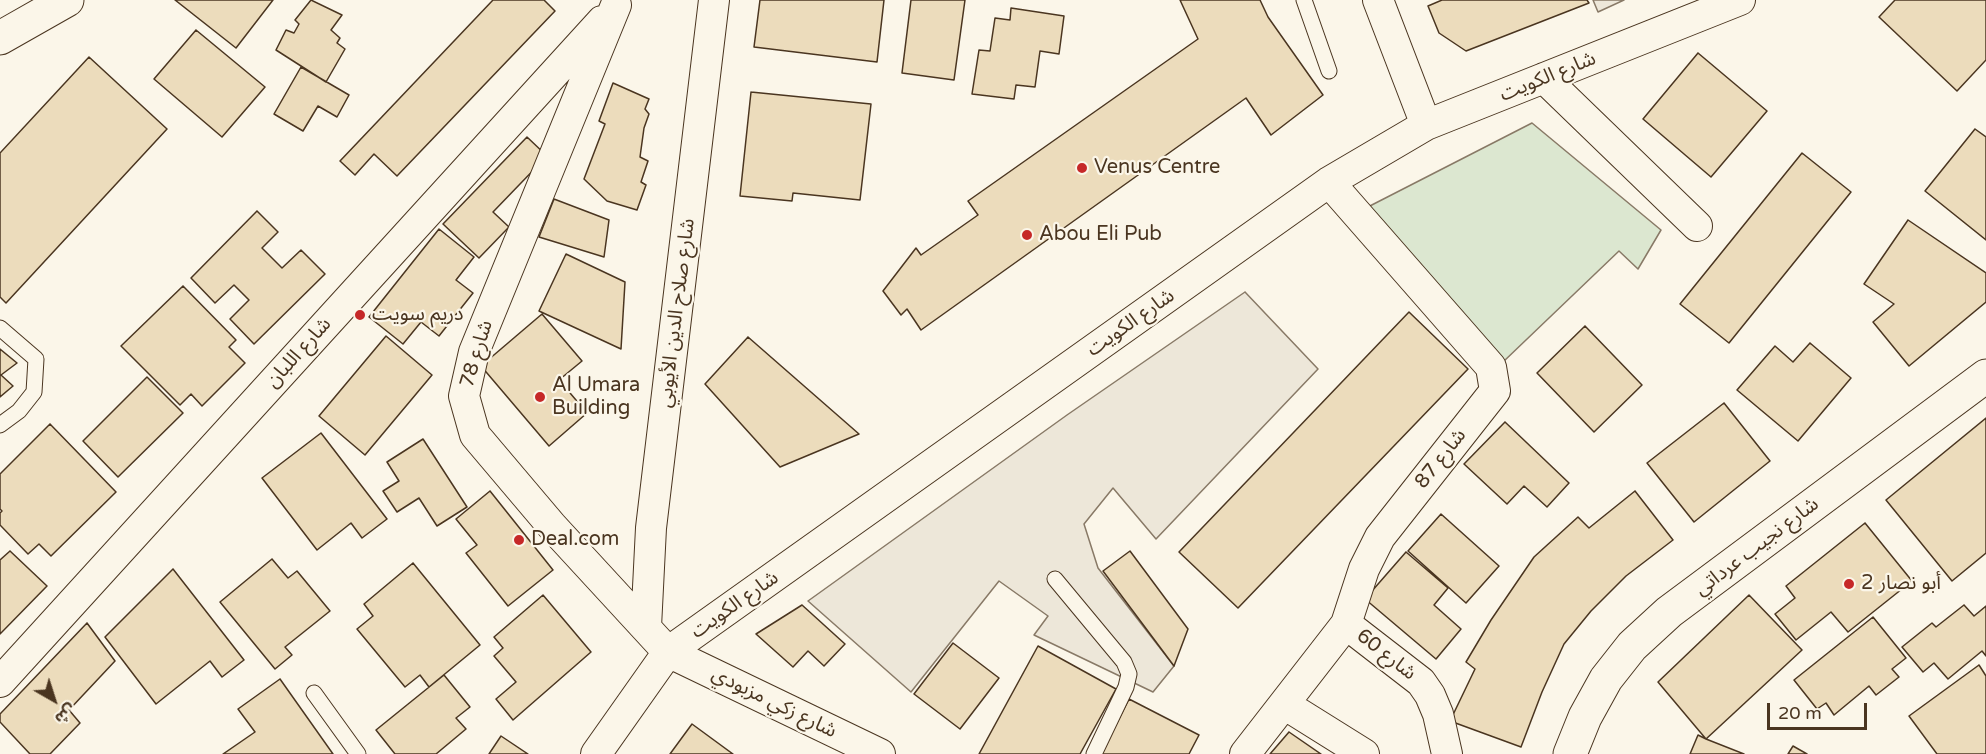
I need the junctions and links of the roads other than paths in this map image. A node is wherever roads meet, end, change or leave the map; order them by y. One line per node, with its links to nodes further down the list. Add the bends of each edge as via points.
1 (67, 0): 7 (street)
2 (714, 0): 18 (street, شارع صلاح الدين الأيوبي, via 651,528)
3 (1304, 0): 8 (lane)
4 (1378, 0): 10 (street)
5 (1740, 0): 9 (street, شارع الكويت)
6 (620, 3): 18 (street, شارع 78, via 474,352 464,396 475,435 552,526); 20 (street, شارع اللبان)
7 (0, 38)
8 (1329, 71)
9 (1544, 78): 10 (street, شارع الكويت); 12 (street)
10 (1426, 125): 11 (street, شارع الكويت)
11 (1329, 182): 17 (street, شارع 87, via 1491,367 1495,391 1380,537 1364,569); 19 (street, شارع الكويت)
12 (1697, 226)
13 (0, 327): 15 (lane, via 36,359 34,392 19,411)
14 (1986, 376): 30 (street, شارع نجيب عرداتي, via 1669,612 1632,646 1606,679)
15 (0, 425)
16 (1055, 579): 26 (lane, via 1130,674)
17 (1346, 624): 22 (street, شارع 87); 29 (street, شارع 60, via 1421,682 1438,714)
18 (646, 627): 19 (street, شارع 78)
19 (668, 652): 24 (street, شارع الكويت); 25 (street, شارع زكي مزبودي)
20 (0, 682)
21 (314, 693): 23 (lane)
22 (1284, 704): 27 (street, شارع 87); 28 (street)
23 (358, 754)
24 (596, 754)
25 (880, 754)
26 (1094, 754)
27 (1245, 754)
28 (1364, 754)
29 (1447, 754)
30 (1570, 754)

